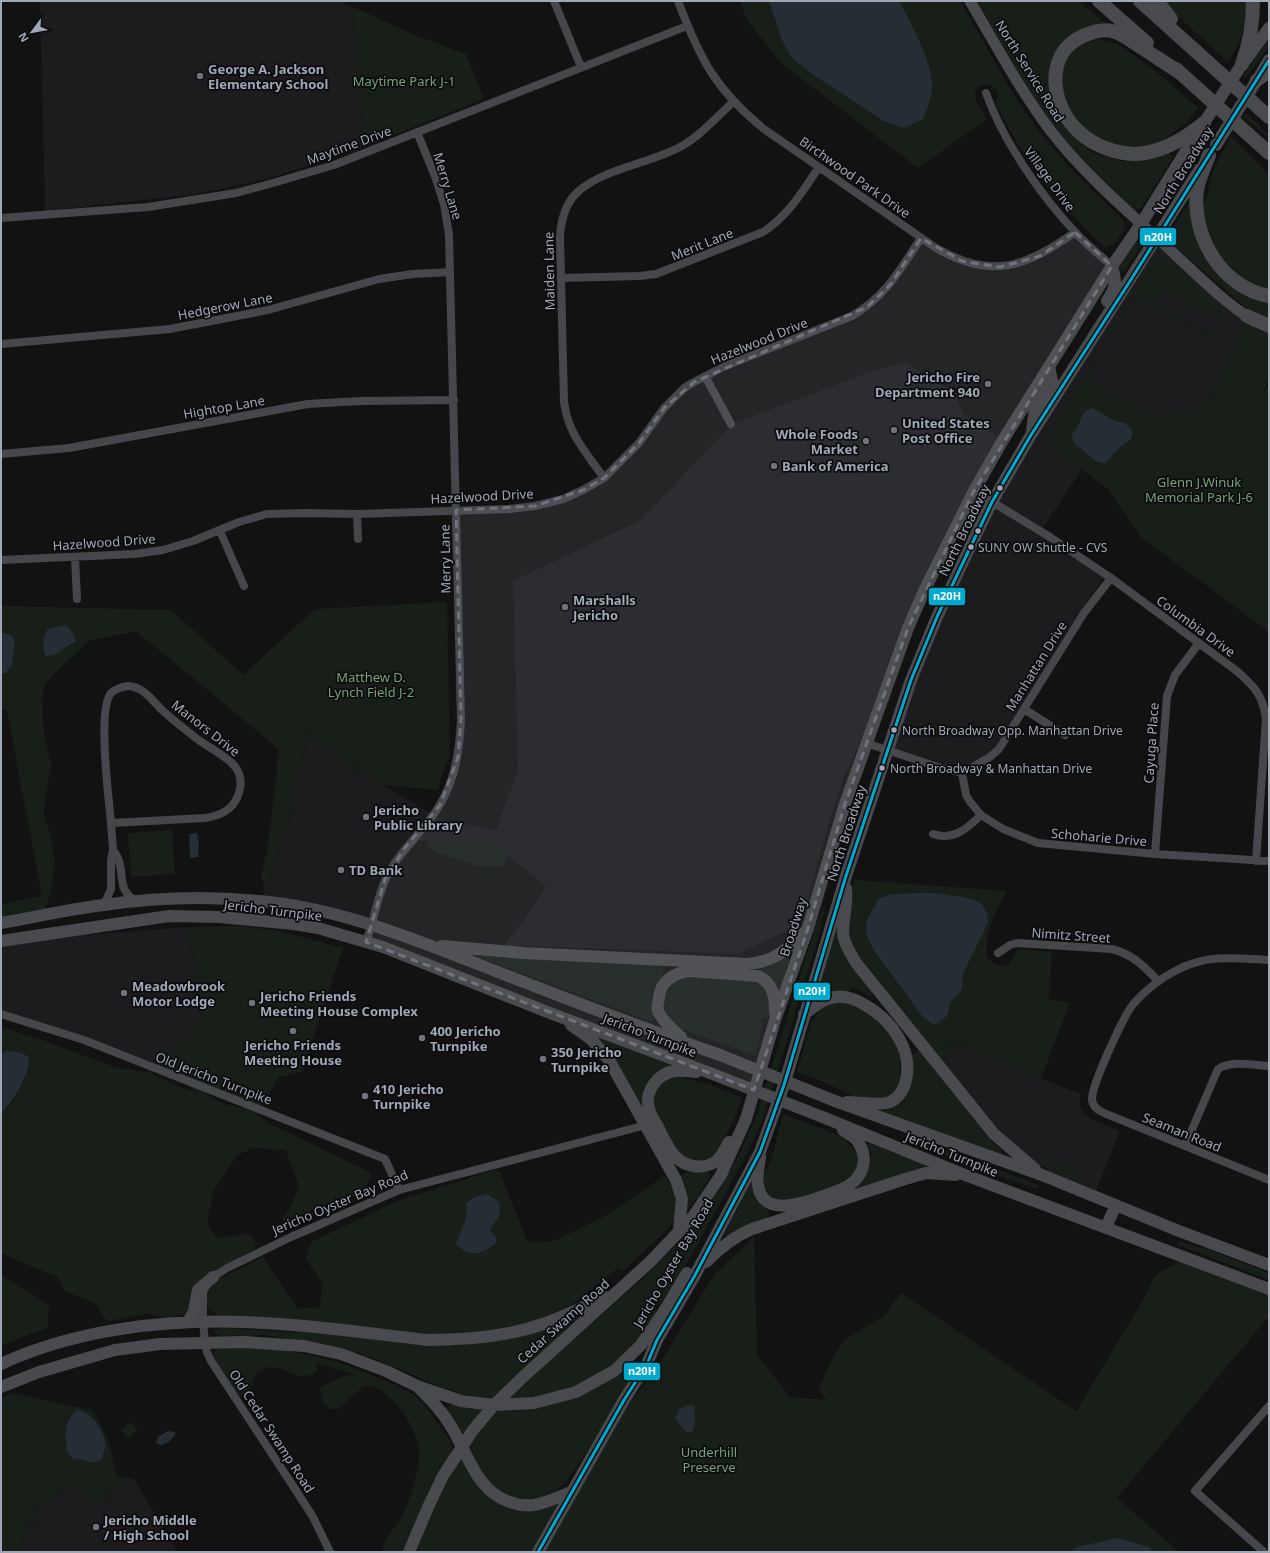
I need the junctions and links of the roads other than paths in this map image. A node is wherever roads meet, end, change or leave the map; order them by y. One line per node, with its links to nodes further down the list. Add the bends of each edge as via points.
1 (554, 1): 13 (street)
2 (678, 1): 8 (street, Birchwood Park Drive)
3 (970, 1): 26 (main road, North Service Road, via 1015,78 1050,130 1068,152)
4 (1099, 1): 15 (highway)
5 (1140, 1): 10 (highway)
6 (1157, 1): 10 (highway)
7 (1253, 1): 12 (highway, via 1250,43)
8 (687, 26): 13 (street, Maytime Drive); 18 (street, Birchwood Park Drive, via 711,74)
9 (1269, 28): 12 (main road, North Broadway)
10 (1202, 56): 19 (highway)
11 (1269, 60): 16 (main road, North Broadway)
12 (1242, 64): 20 (main road, North Broadway, bridge)
13 (581, 67): 21 (street, Maytime Drive)
14 (1269, 71): 16 (highway)
15 (1182, 74): 20 (highway, via 1115,31 1101,31 1079,38 1061,54 1055,84 1060,105 1078,132 1105,148 1124,153 1144,153 1164,148); 23 (highway)
16 (1257, 80): 22 (main road, North Broadway, bridge)
17 (986, 93): 27 (street, Village Drive, via 994,115 1029,174)
18 (733, 102): 24 (street, Birchwood Park Drive, via 764,129); 32 (street, Maiden Lane, via 694,138 679,147 595,180 579,191 565,211 560,225)
19 (1269, 117)
20 (1204, 123): 26 (main road, North Broadway)
21 (417, 132): 25 (street, Maytime Drive, via 334,165 236,193 148,207); 31 (street, Merry Lane, via 444,204 449,235)
22 (1212, 150): 29 (main road, North Broadway); 33 (highway, via 1197,189 1202,235 1211,255 1224,272 1251,292)
23 (1269, 153)
24 (819, 167): 28 (street, Birchwood Park Drive); 32 (street, Merit Lane, via 787,212 776,224 763,232 656,274)
25 (1, 218)
26 (1141, 224): 29 (main road, North Service Road); 30 (main road, North Broadway)
27 (1075, 232): 28 (street, Birchwood Park Drive, via 1040,256 1000,267 974,265 951,257); 30 (street, Village Drive)
28 (921, 238): 40 (street, Hazelwood Drive, via 890,285 867,307 852,316 725,366)
29 (1157, 238): 34 (main road, North Service Road, via 1205,283); 37 (main road, North Broadway)
30 (1112, 266): 37 (main road, via 1116,280 1115,289 1093,325); 39 (main road, North Broadway)
31 (450, 272): 38 (street, Hedgerow Lane, via 379,279 268,310 170,329); 41 (street, Merry Lane)
32 (562, 278): 45 (street, Maiden Lane, via 566,416 580,444)
33 (1269, 296)
34 (1246, 316): 35 (highway); 36 (main road, North Service Road)
35 (1269, 326)
36 (1269, 330)
37 (1093, 337): 43 (main road, North Broadway)
38 (1, 344)
39 (1049, 366): 43 (main road, via 1052,381 1035,408); 46 (main road, North Broadway, via 1002,440)
40 (706, 376): 42 (street); 45 (street, Hazelwood Drive, via 684,388 664,408 639,443)
41 (454, 400): 44 (street, Hightop Lane, via 308,404 69,448); 48 (street, Merry Lane)
42 (732, 424)
43 (1031, 435): 47 (main road, North Broadway)
44 (1, 454)
45 (604, 478): 48 (street, Hazelwood Drive, via 563,499 535,506)
46 (974, 491): 47 (street, Columbia Drive); 60 (main road, North Broadway, via 908,628)
47 (992, 502): 54 (street, Columbia Drive); 61 (main road, North Broadway, via 926,644)
48 (456, 510): 49 (street, Hazelwood Drive); 74 (street, Merry Lane, via 461,720 458,757 453,778 440,805 404,849 385,880)
49 (357, 514): 50 (street, Hazelwood Drive, via 267,514 239,522); 51 (street)
50 (220, 531): 52 (street, Hazelwood Drive, via 193,542 162,550); 55 (street)
51 (358, 538)
52 (75, 557): 53 (street, Hazelwood Drive); 56 (street)
53 (1, 560)
54 (1111, 578): 57 (street, Columbia Drive); 58 (street, Manhattan Drive, via 1084,613)
55 (244, 586)
56 (77, 599)
57 (1199, 643): 67 (street, Cayuga Place, via 1169,686); 68 (street, Columbia Drive, via 1252,684 1265,708 1266,729)
58 (1024, 709): 59 (street); 62 (street, Manhattan Drive, via 999,749)
59 (1065, 735)
60 (866, 743): 61 (street); 75 (main road, Broadway)
61 (887, 750): 62 (street); 70 (main road, North Broadway)
62 (962, 773): 63 (street, Schoharie Drive, via 966,794)
63 (981, 816): 65 (street, via 960,832 942,837); 67 (street, Schoharie Drive, via 1003,829 1038,843)
64 (111, 823): 64 (street, Manors Drive, via 218,816 235,802 241,788 236,767 226,757 199,740 142,690 134,686 120,687 111,693 105,718); 66 (street, Manors Drive)
65 (933, 834)
66 (113, 850): 71 (street, Manors Drive, via 119,861 123,887 129,897); 72 (street, Manors Drive, via 111,889)
67 (1155, 854): 68 (street, Schoharie Drive)
68 (1256, 861): 69 (street, Schoharie Drive)
69 (1269, 861)
70 (845, 879): 84 (main road, North Broadway); 97 (main road, via 847,898 843,933 857,964 994,1134)
71 (137, 901): 72 (main road, Jericho Turnpike); 74 (main road, Jericho Turnpike, via 212,898 269,902 331,913)
72 (104, 905): 73 (main road, Jericho Turnpike)
73 (1, 923)
74 (372, 925): 77 (street, Merry Lane); 78 (main road, Jericho Turnpike)
75 (808, 928): 78 (main road, via 785,951 760,963 747,964); 85 (main road, Broadway)
76 (1, 941): 77 (main road, Jericho Turnpike, via 168,916 220,917 293,924 318,928)
77 (366, 942): 83 (main road, Jericho Turnpike)
78 (431, 946): 86 (main road, Jericho Turnpike)
79 (998, 953): 81 (street, Nimitz Street, via 1017,943 1112,949 1134,957)
80 (1269, 960): 81 (street, via 1207,959 1177,970)
81 (1158, 981): 94 (street, Seaman Road, via 1133,1004 1122,1022 1092,1099 1097,1110)
82 (1, 1014): 99 (street, Old Jericho Turnpike, via 84,1040 385,1159)
83 (555, 1014): 88 (main road, Jericho Turnpike); 93 (main road, via 591,1039 609,1060)
84 (804, 1014): 89 (main road, North Broadway); 90 (main road, via 820,1002 837,997 850,998 876,1011 886,1020 900,1039 905,1053 907,1077 903,1090 894,1099 883,1104)
85 (775, 1020): 86 (main road, via 772,986 763,978 747,974 681,972 674,974 664,983 659,992 658,1009 666,1024); 92 (main road, Broadway)
86 (688, 1043): 90 (main road, Jericho Turnpike, bridge)
87 (1269, 1066): 94 (street, via 1225,1064 1218,1069)
88 (710, 1073): 91 (main road, Jericho Turnpike, bridge); 92 (main road, via 676,1070 666,1073 654,1082 649,1093 650,1111 674,1156 694,1167 716,1162)
89 (784, 1085): 95 (main road); 114 (main road, Jericho Oyster Bay Road, via 691,1265 664,1313 641,1345 614,1372 576,1392 534,1402)
90 (835, 1101): 97 (main road, Jericho Turnpike)
91 (825, 1118): 95 (main road, via 855,1139 864,1158 863,1169 848,1187 790,1206 774,1206 760,1194); 96 (main road, Jericho Turnpike)
92 (746, 1119): 102 (main road, Cedar Swamp Road, via 721,1175 692,1218)
93 (646, 1125): 99 (street, Jericho Oyster Bay Road); 102 (main road, via 676,1180 682,1199)
94 (1185, 1146): 98 (street, Seaman Road)
95 (760, 1152): 105 (main road)
96 (965, 1175): 101 (main road, Jericho Turnpike); 105 (main road, via 926,1174 902,1180 752,1229 742,1233 715,1253)
97 (1042, 1175): 100 (main road, Jericho Turnpike)
98 (1269, 1180)
99 (399, 1190): 104 (street, Jericho Oyster Bay Road, via 294,1236)
100 (1116, 1205): 101 (main road); 103 (main road, Jericho Turnpike)
101 (1106, 1227): 106 (main road, Jericho Turnpike)
102 (679, 1231): 107 (main road, Cedar Swamp Road, via 650,1262)
103 (1269, 1265)
104 (213, 1277): 108 (street, via 204,1292); 109 (main road, via 198,1290 194,1311)
105 (694, 1277): 117 (main road, via 657,1340 647,1364)
106 (1269, 1288)
107 (614, 1293): 108 (main road, via 530,1328 486,1338 457,1340 427,1340 251,1322); 114 (main road, Cedar Swamp Road)
108 (203, 1321): 109 (main road); 110 (street, Old Cedar Swamp Road)
109 (188, 1322): 111 (main road, via 122,1329 62,1342)
110 (205, 1343): 112 (main road, Jericho Oyster Bay Road, via 243,1342 304,1346 359,1360); 113 (main road, Jericho Oyster Bay Road, via 160,1344 115,1350 39,1372); 118 (street, Old Cedar Swamp Road, via 211,1361 309,1511)
111 (1, 1364)
112 (417, 1386): 114 (main road, Jericho Oyster Bay Road, via 461,1401); 116 (main road, via 438,1406)
113 (1, 1387)
114 (494, 1405): 116 (main road, Cedar Swamp Road)
115 (1269, 1406): 121 (street, via 1195,1491)
116 (462, 1447): 117 (main road, via 482,1483 504,1500 532,1506); 119 (main road, Cedar Swamp Road, via 428,1505)
117 (571, 1492): 120 (main road)
118 (330, 1552)
119 (409, 1552)
120 (538, 1552)
121 (1264, 1552)

